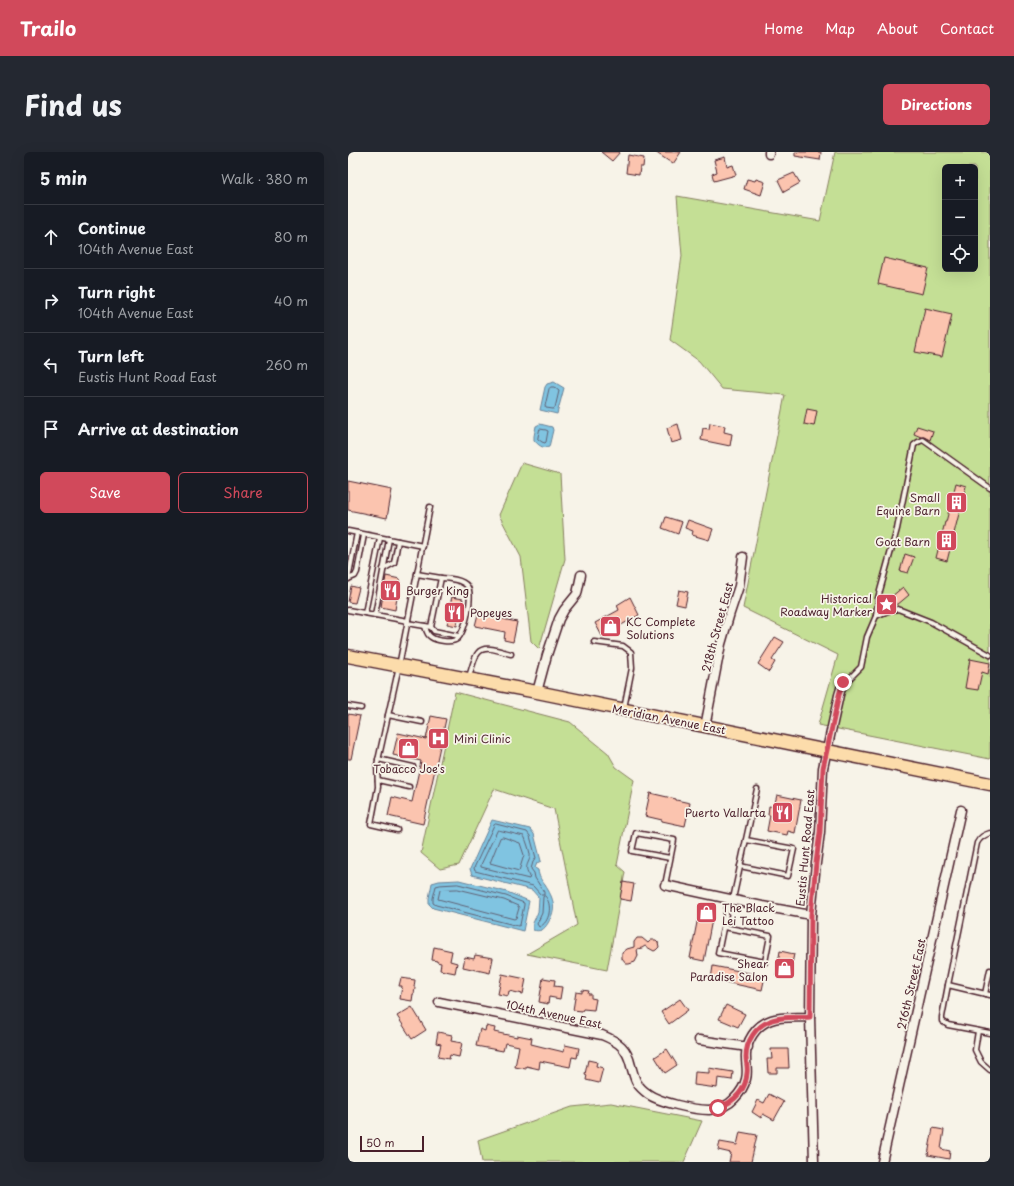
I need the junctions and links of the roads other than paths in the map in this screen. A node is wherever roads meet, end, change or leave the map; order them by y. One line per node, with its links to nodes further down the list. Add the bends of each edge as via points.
1 (990, 488): 19 (lane, via 923,440 914,444)
2 (430, 507): 9 (lane)
3 (348, 531): 4 (lane)
4 (357, 533): 5 (lane); 15 (lane)
5 (364, 534): 6 (lane); 15 (lane, via 357,572)
6 (380, 538): 7 (lane); 17 (lane)
7 (389, 539): 8 (lane); 11 (lane)
8 (398, 541): 9 (lane); 11 (lane, via 394,563)
9 (423, 546): 12 (lane)
10 (743, 557): 37 (street, 218th Street East, via 739,586 721,644)
11 (384, 570): 18 (lane)
12 (417, 574): 14 (lane); 20 (lane)
13 (581, 575): 31 (street, via 577,594 564,610 555,629)
14 (441, 578): 22 (lane); 23 (lane, via 462,582 468,588 468,609)
15 (348, 579)
16 (348, 610): 17 (lane)
17 (365, 613): 18 (lane)
18 (375, 615): 20 (lane)
19 (876, 616): 26 (lane, via 898,609 931,622); 30 (lane, via 867,637 861,667)
20 (407, 622): 21 (lane); 28 (lane)
21 (425, 626): 22 (lane); 23 (lane, via 429,636 434,639 452,642)
22 (431, 628): 23 (lane, via 434,631)
23 (459, 636)
24 (594, 642): 34 (lane, via 623,646 631,652 632,668)
25 (511, 654): 29 (lane, via 488,649 477,653)
26 (990, 655)
27 (348, 656): 28 (main road, Meridian Avenue East)
28 (399, 666): 29 (main road, Meridian Avenue East); 35 (lane)
29 (468, 679): 31 (main road, Meridian Avenue East)
30 (843, 682): 38 (street, Eustis Hunt Road East)
31 (537, 692): 34 (main road, Meridian Avenue East)
32 (348, 706): 33 (lane)
33 (361, 708)
34 (624, 710): 37 (main road, Meridian Avenue East)
35 (388, 715): 36 (lane); 39 (lane)
36 (422, 722)
37 (705, 727): 38 (main road, Meridian Avenue East)
38 (826, 751): 42 (main road, Meridian Avenue East); 53 (street, Eustis Hunt Road East)
39 (378, 759): 40 (lane); 41 (lane)
40 (413, 767)
41 (378, 780): 43 (lane); 46 (lane, via 371,824)
42 (990, 784)
43 (409, 787)
44 (757, 789): 48 (lane)
45 (961, 810): 67 (street, 216th Street East)
46 (397, 830)
47 (990, 833): 56 (lane, via 979,838 977,843)
48 (746, 840): 50 (lane); 50 (lane, via 794,849 788,876)
49 (670, 858): 49 (lane, via 674,840 636,832 632,851); 51 (lane)
50 (740, 866): 52 (lane)
51 (665, 885): 52 (street)
52 (731, 899): 53 (street); 54 (lane)
53 (811, 915): 60 (street, Eustis Hunt Road East)
54 (724, 927): 54 (lane, via 718,953 765,962 770,936)
55 (990, 970): 57 (lane)
56 (948, 985): 57 (lane); 61 (lane, via 942,1021 948,1025)
57 (985, 994): 58 (lane)
58 (990, 995)
59 (439, 1002): 64 (street, 104th Avenue East, via 587,1031 612,1039 624,1048 629,1056 636,1082 641,1089 664,1101 686,1107 709,1110 732,1102 743,1089 746,1080)
60 (810, 1017): 64 (street, 104th Avenue East, via 771,1020 759,1027); 66 (street, Eustis Hunt Road East)
61 (978, 1031): 62 (lane); 65 (lane, via 975,1050 981,1062)
62 (990, 1033)
63 (699, 1040): 64 (street)
64 (748, 1047)
65 (990, 1070)
66 (814, 1162)
67 (882, 1162)

